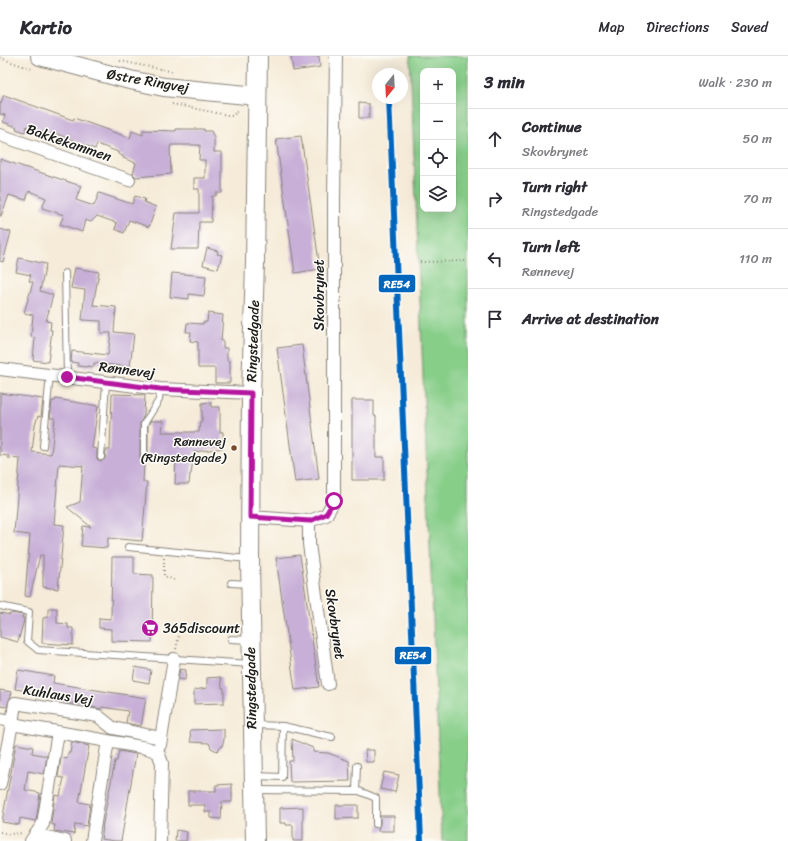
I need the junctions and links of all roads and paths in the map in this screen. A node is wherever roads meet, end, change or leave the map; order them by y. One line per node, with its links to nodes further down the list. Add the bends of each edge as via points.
1 (40, 56): 4 (street, Østre Ringvej, via 164,87)
2 (258, 56): 4 (street, Ringstedgade)
3 (336, 56): 20 (street, Skovbrynet, via 334,501 326,514)
4 (257, 96): 15 (street, Ringstedgade)
5 (0, 135): 6 (street, Bakkekammen)
6 (129, 180)
7 (468, 261): 8 (path)
8 (420, 262)
9 (65, 273): 12 (lane)
10 (0, 369): 11 (street, Rønnevej)
11 (50, 375): 12 (street, Rønnevej); 16 (lane)
12 (67, 377): 13 (street, Rønnevej)
13 (106, 382): 14 (street, Rønnevej); 17 (lane)
14 (160, 389): 15 (street, Rønnevej); 18 (lane, via 159,400 144,424)
15 (251, 393): 19 (street, Ringstedgade)
16 (43, 446)
17 (101, 457)
18 (144, 458)
19 (250, 517): 20 (street); 23 (street, Ringstedgade)
20 (310, 521): 32 (street, Skovbrynet, via 309,544)
21 (128, 547): 22 (lane)
22 (164, 551): 23 (lane); 24 (path, via 164,576)
23 (250, 560): 26 (street, Ringstedgade)
24 (174, 580)
25 (231, 583): 26 (lane)
26 (250, 584): 29 (street, Ringstedgade)
27 (0, 606): 30 (lane, via 29,612 27,641 38,650)
28 (231, 639): 29 (lane)
29 (250, 640): 31 (street, Ringstedgade)
30 (174, 659): 31 (lane); 39 (street)
31 (250, 664): 35 (street, Ringstedgade)
32 (328, 684)
33 (0, 719): 34 (street)
34 (12, 722): 37 (street); 39 (street, Kuhlaus Vej, via 15,703 98,716 113,728); 44 (street, Kuhlaus Vej)
35 (252, 724): 36 (lane); 43 (street, Ringstedgade)
36 (283, 726): 38 (lane); 43 (lane, via 282,777)
37 (58, 732): 40 (street); 48 (street, via 43,824)
38 (332, 736)
39 (161, 738): 41 (street)
40 (108, 741): 41 (street); 50 (street)
41 (158, 752): 51 (street, via 162,763)
42 (357, 766): 45 (lane)
43 (253, 783): 45 (lane); 52 (street, Ringstedgade)
44 (0, 784)
45 (356, 791): 46 (lane, via 376,798)
46 (376, 824)
47 (0, 832): 48 (path, via 21,833)
48 (34, 838): 49 (street)
49 (65, 841)
50 (92, 841)
51 (160, 841)
52 (255, 841)

